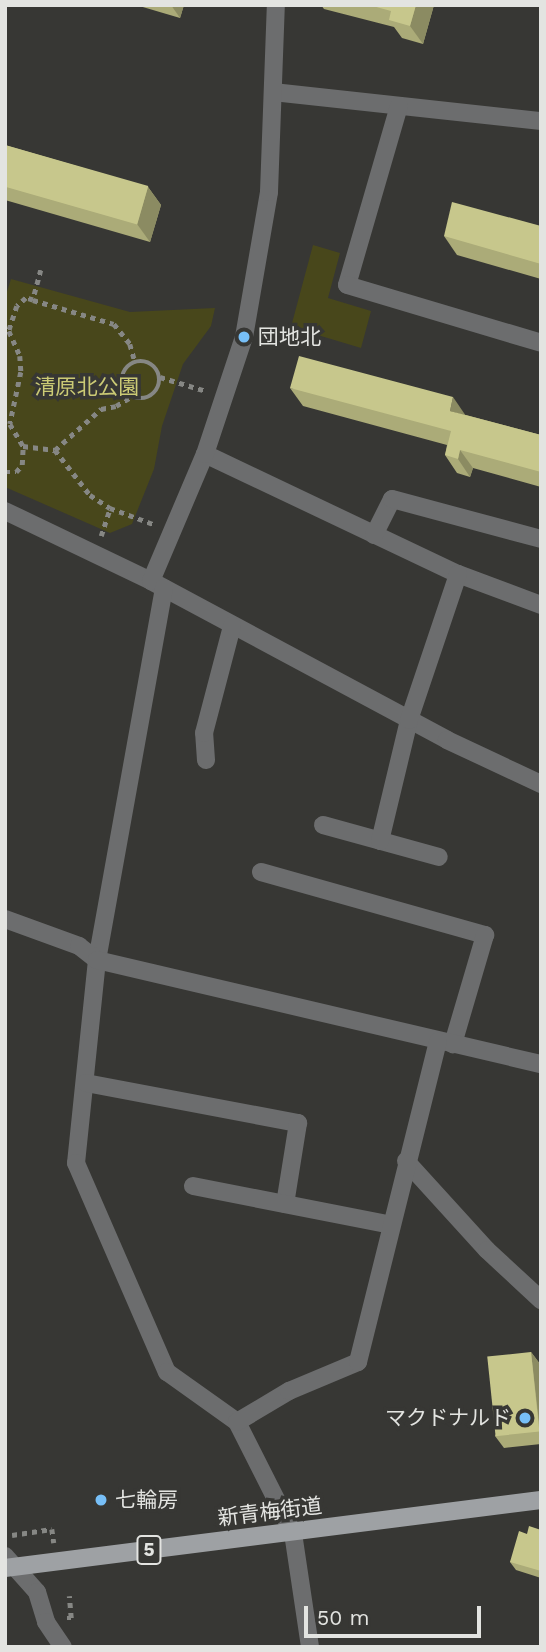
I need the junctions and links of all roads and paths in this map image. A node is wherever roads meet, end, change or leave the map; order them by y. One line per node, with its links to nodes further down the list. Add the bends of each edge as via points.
1 (276, 5): 2 (street)
2 (273, 92): 3 (street); 11 (street, via 269,192 244,337)
3 (399, 106): 4 (street); 7 (street, via 346,285)
4 (541, 121)
5 (41, 271): 6 (path)
6 (33, 300): 8 (path, via 114,324 130,344); 12 (path, via 26,298 17,306 9,331 22,372)
7 (541, 343)
8 (135, 361): 9 (path, via 149,362); 10 (path, via 122,375 123,387)
9 (160, 377): 10 (path, via 154,395 143,400); 11 (path)
10 (131, 397): 14 (path, via 102,409)
11 (226, 397): 15 (street)
12 (8, 415): 13 (path)
13 (23, 446): 14 (path); 16 (path, via 22,465 16,472)
14 (55, 450): 17 (path, via 90,495)
15 (205, 454): 19 (street); 20 (street)
16 (5, 472)
17 (110, 508): 19 (path); 22 (path)
18 (5, 511): 22 (street)
19 (173, 530): 24 (street)
20 (374, 535): 21 (street, via 392,499); 23 (street)
21 (541, 539)
22 (95, 554): 24 (street)
23 (458, 574): 25 (street); 27 (street)
24 (157, 585): 26 (street); 35 (street)
25 (541, 605)
26 (232, 626): 27 (street); 28 (street, via 204,733)
27 (410, 720): 29 (street); 31 (street)
28 (206, 760)
29 (541, 784)
30 (323, 825): 31 (street)
31 (380, 841): 32 (street)
32 (439, 857)
33 (261, 872): 36 (street, via 485,935)
34 (5, 919): 35 (street, via 79,946)
35 (97, 960): 36 (street); 38 (street)
36 (446, 1043): 37 (street); 39 (street)
37 (541, 1064)
38 (86, 1083): 41 (street, via 298,1123); 44 (street, via 76,1163 167,1373)
39 (406, 1161): 42 (street); 43 (street, via 487,1250)
40 (193, 1186): 41 (street)
41 (285, 1204): 42 (street)
42 (391, 1225): 44 (street, via 358,1362 289,1391)
43 (541, 1300)
44 (237, 1422): 47 (street)
45 (541, 1500): 47 (main road, 新青梅街道 / 5)
46 (52, 1529): 48 (path)
47 (293, 1533): 49 (main road, 新青梅街道 / 5); 53 (street)
48 (12, 1535)
49 (9, 1564): 52 (street, via 37,1592 46,1622)
50 (69, 1596): 51 (path, via 71,1618 65,1618)
51 (63, 1608)
52 (63, 1647)
53 (310, 1647)

